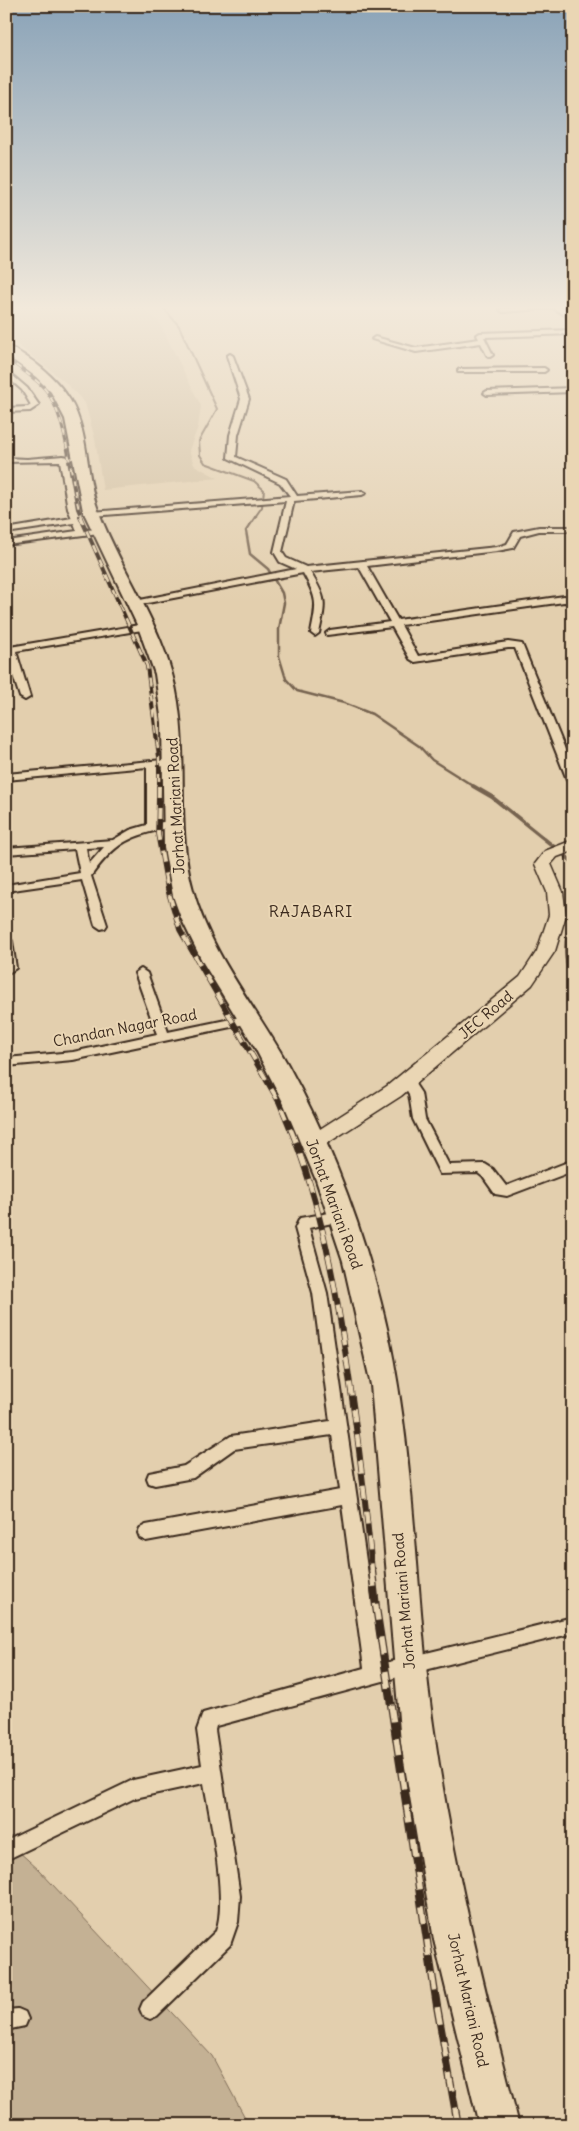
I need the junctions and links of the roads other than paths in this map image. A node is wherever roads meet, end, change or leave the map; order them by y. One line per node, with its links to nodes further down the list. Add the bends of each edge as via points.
1 (35, 404): 4 (street, via 30,409)
2 (65, 404): 6 (highway, Jorhat Mariani Road, via 71,416)
3 (243, 404): 10 (street, via 234,435 232,458 283,481)
4 (6, 410)
5 (573, 457): 8 (street)
6 (71, 458): 7 (street); 11 (highway, Jorhat Mariani Road, via 86,496)
7 (6, 460)
8 (573, 462)
9 (362, 493): 10 (street)
10 (289, 499): 11 (street); 16 (street, via 278,552 283,560)
11 (87, 525): 13 (street); 14 (street); 18 (highway, Jorhat Mariani Road)
12 (573, 529): 15 (street, via 529,530 517,534 510,546 497,549)
13 (6, 531)
14 (6, 543)
15 (362, 564): 16 (street); 19 (street)
16 (305, 570): 18 (street, via 255,579); 20 (street, via 321,601)
17 (573, 600): 19 (street)
18 (140, 615): 22 (street, via 13,649 11,655); 23 (highway, Jorhat Mariani Road, via 154,644 169,699)
19 (397, 624): 21 (street); 25 (street, via 415,659 519,646)
20 (315, 632)
21 (330, 633)
22 (25, 697)
23 (163, 762): 24 (street); 26 (highway, Jorhat Mariani Road)
24 (6, 777)
25 (573, 782)
26 (163, 825): 27 (street); 37 (highway, Jorhat Mariani Road, via 184,896 216,964)
27 (113, 843): 28 (street); 31 (street, via 97,858)
28 (80, 845): 30 (street); 31 (street)
29 (572, 845): 40 (street, JEC Road, via 551,854 543,864 556,892 557,916 555,929 537,969 515,992)
30 (6, 851)
31 (86, 876): 32 (street); 33 (street)
32 (6, 888)
33 (101, 925)
34 (6, 942): 35 (street)
35 (10, 968)
36 (141, 973): 38 (street)
37 (250, 1019): 38 (street, Chandan Nagar Road); 41 (highway, Jorhat Mariani Road, via 285,1080)
38 (164, 1038): 39 (street, Chandan Nagar Road, via 73,1056)
39 (6, 1062)
40 (407, 1081): 41 (street, JEC Road); 42 (street, via 415,1094 419,1119 445,1170 480,1168 500,1190 507,1191)
41 (313, 1143): 43 (highway, Jorhat Mariani Road)
42 (573, 1165)
43 (341, 1216): 44 (street, via 305,1222 302,1228 320,1293); 49 (highway, Jorhat Mariani Road, via 368,1307 384,1385)
44 (338, 1427): 45 (street, via 231,1443 187,1473); 46 (street)
45 (155, 1478)
46 (349, 1496): 47 (street); 50 (street)
47 (146, 1533)
48 (573, 1625): 49 (street)
49 (409, 1665): 50 (street); 54 (highway, Jorhat Mariani Road, via 418,1743 453,1940)
50 (374, 1674): 51 (street, via 209,1719 206,1730)
51 (212, 1772): 52 (street, via 133,1789); 53 (street, via 230,1896 229,1926 223,1938)
52 (6, 1851)
53 (150, 2009)
54 (499, 2125)

